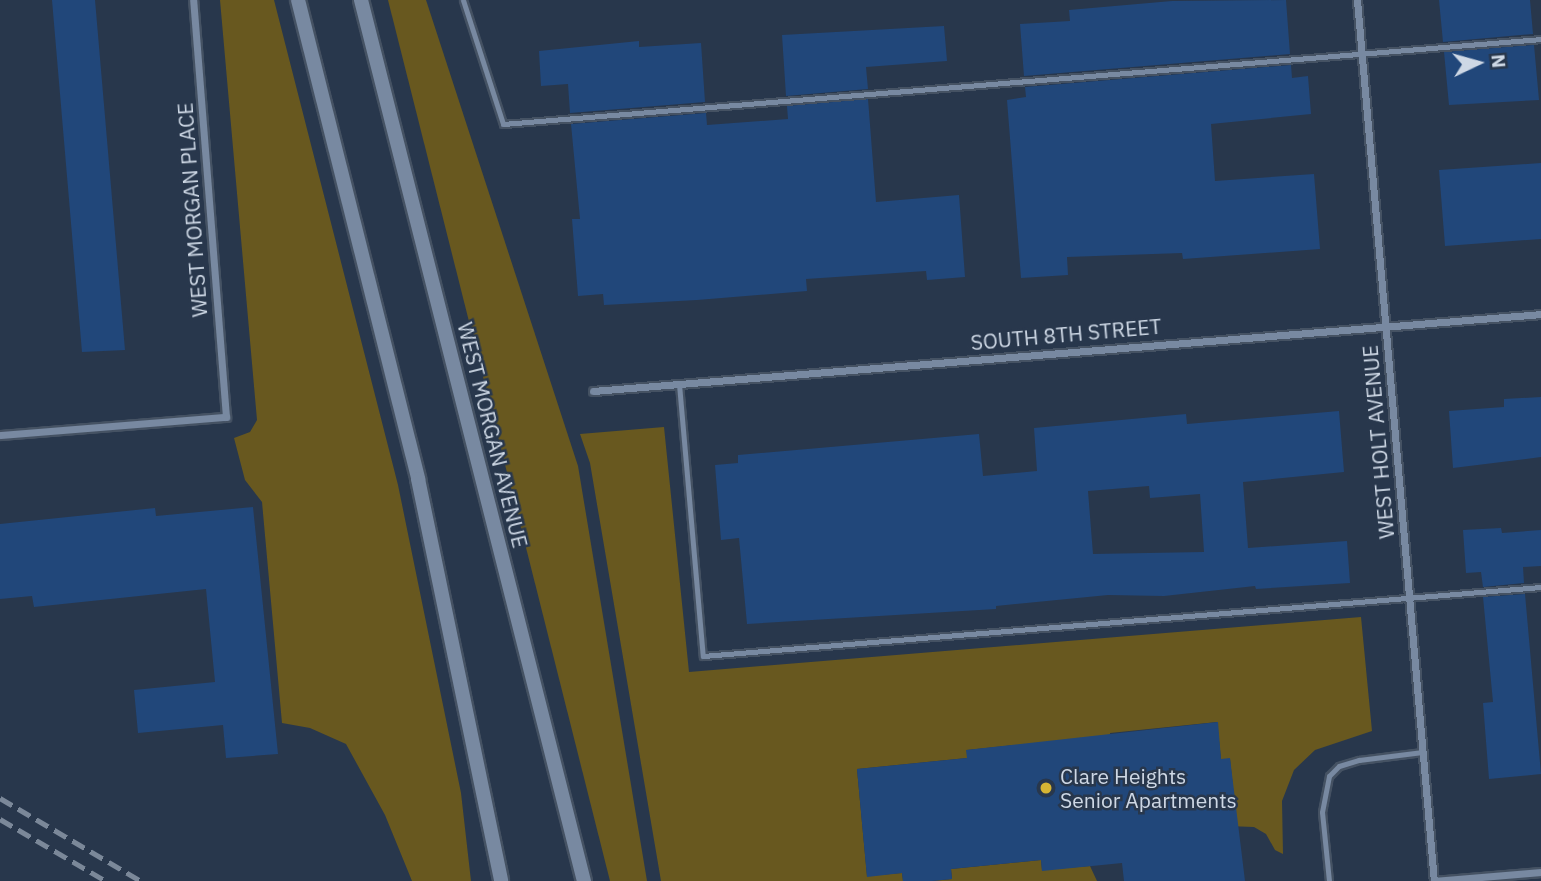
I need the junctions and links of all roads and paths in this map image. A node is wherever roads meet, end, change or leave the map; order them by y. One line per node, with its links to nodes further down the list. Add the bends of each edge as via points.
1 (193, 0): 12 (street, WEST MORGAN PLACE, via 226,417)
2 (298, 0): 17 (street, via 418,480)
3 (361, 0): 18 (street, WEST MORGAN AVENUE)
4 (463, 0): 7 (lane, via 503,124)
5 (1357, 0): 7 (street, WEST HOLT AVENUE)
6 (1541, 39): 7 (lane)
7 (1362, 53): 9 (street, WEST HOLT AVENUE)
8 (1541, 314): 9 (street, SOUTH 8TH STREET)
9 (1386, 325): 10 (street, SOUTH 8TH STREET); 14 (street, WEST HOLT AVENUE)
10 (679, 384): 11 (street, SOUTH 8TH STREET); 14 (lane, via 703,656)
11 (593, 391)
12 (0, 435)
13 (1541, 587): 14 (lane)
14 (1409, 597): 15 (street, WEST HOLT AVENUE)
15 (1423, 752): 19 (lane, via 1359,760 1339,766 1329,776 1322,812); 20 (street, WEST HOLT AVENUE)
16 (1541, 872): 20 (street)
17 (501, 881)
18 (584, 881)
19 (1329, 881)
20 (1434, 881)

